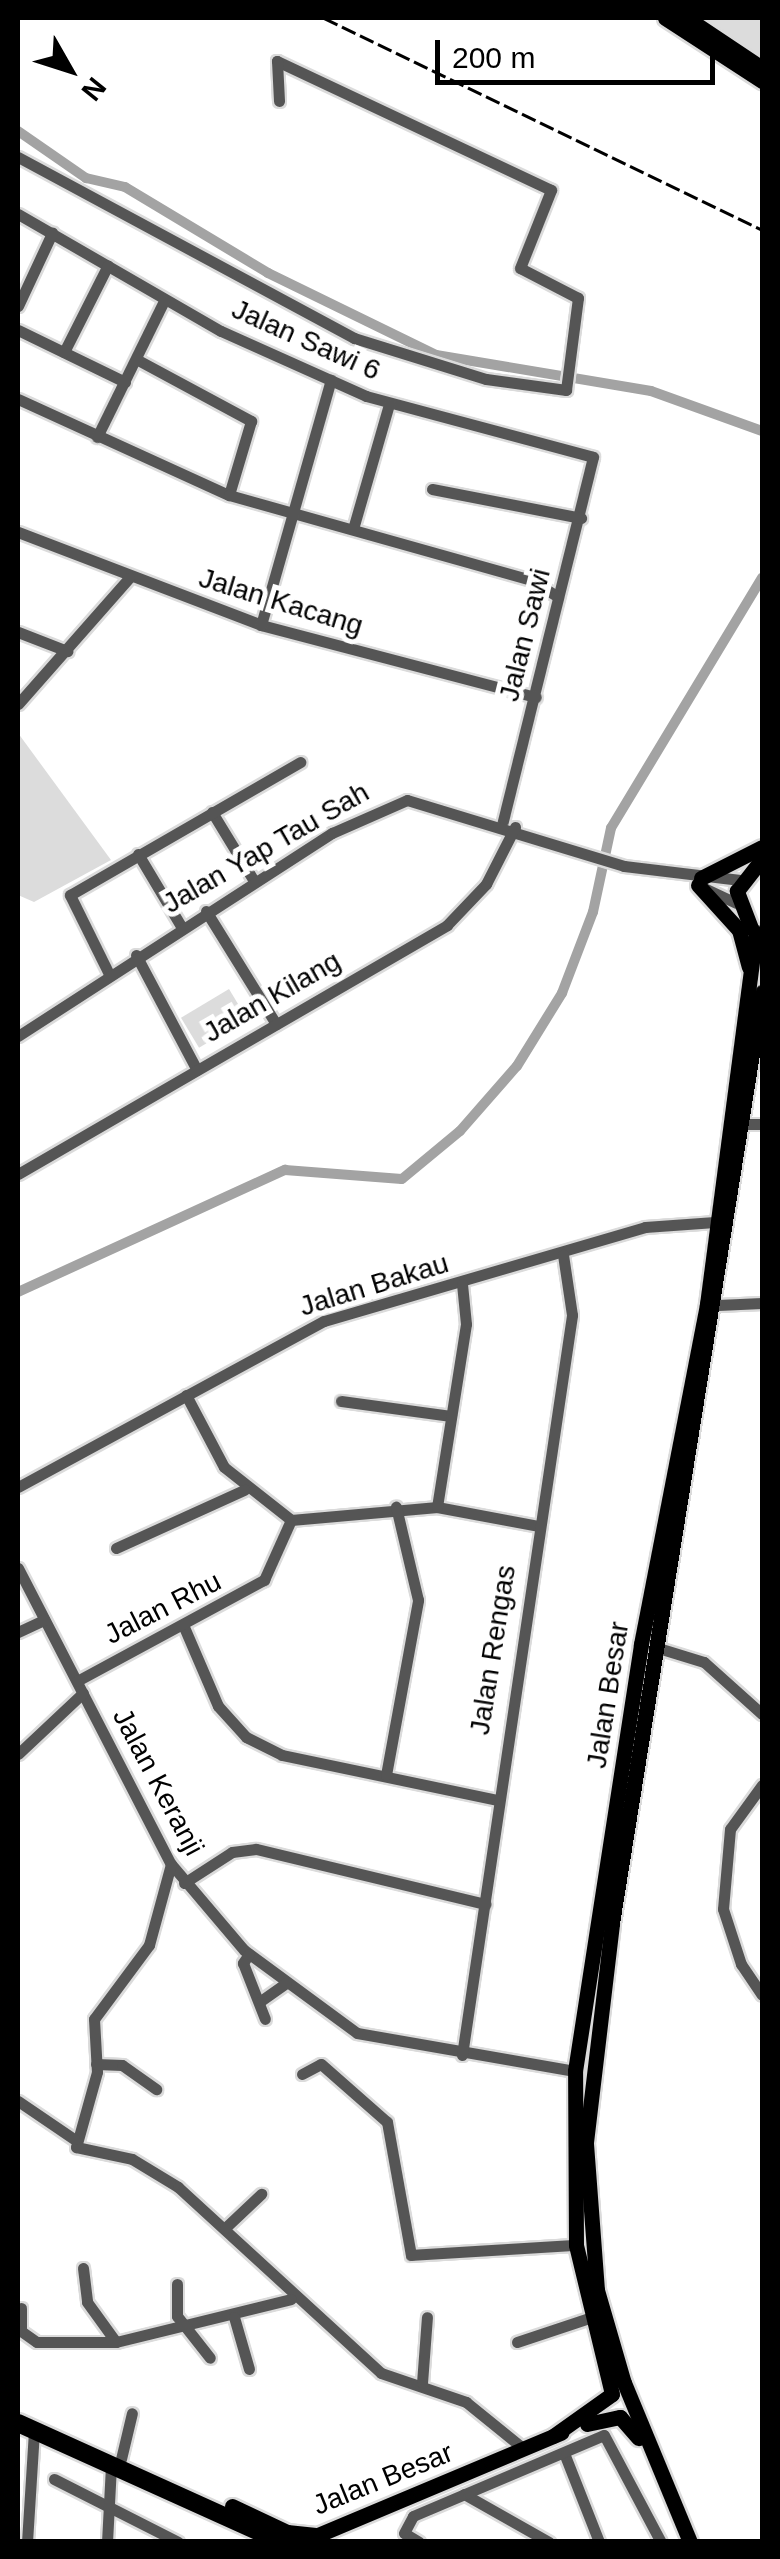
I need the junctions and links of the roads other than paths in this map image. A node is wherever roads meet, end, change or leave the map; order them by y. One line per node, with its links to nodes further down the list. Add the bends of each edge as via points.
1 (665, 18): 4 (main road)
2 (687, 18): 3 (main road)
3 (762, 68)
4 (762, 81)
5 (279, 102): 6 (street, via 276,61 550,190 520,268 578,298 562,391 486,378 354,338)
6 (18, 157)
7 (18, 214): 8 (street, Jalan Sawi 6)
8 (52, 233): 9 (street, Jalan Sawi 6); 11 (street)
9 (108, 265): 10 (street, Jalan Sawi 6); 13 (street)
10 (164, 301): 14 (street); 15 (street, Jalan Sawi 6)
11 (18, 306)
12 (18, 330): 13 (street)
13 (64, 352): 16 (street)
14 (136, 359): 16 (street); 22 (street, via 251,421)
15 (331, 380): 18 (street, Jalan Sawi 6); 23 (street)
16 (125, 382): 19 (street)
17 (18, 399): 19 (street)
18 (389, 404): 20 (street, Jalan Sawi 6); 25 (street)
19 (97, 437): 22 (street)
20 (594, 460): 24 (street, Jalan Sawi)
21 (432, 489): 24 (street)
22 (229, 495): 23 (street)
23 (289, 511): 25 (street); 29 (street)
24 (581, 518): 28 (street, Jalan Sawi)
25 (352, 528): 28 (street)
26 (18, 532): 27 (street, Jalan Kacang)
27 (129, 578): 29 (street, Jalan Kacang); 31 (street)
28 (558, 597): 32 (street, Jalan Sawi)
29 (261, 625): 32 (street, Jalan Kacang)
30 (18, 632): 31 (street)
31 (67, 651): 33 (street)
32 (536, 697): 36 (street, Jalan Sawi)
33 (18, 704)
34 (300, 762): 35 (street)
35 (212, 812): 38 (street); 41 (street)
36 (509, 825): 41 (street, Jalan Yap Tau Sah, via 407,800); 42 (street, Jalan Yap Tau Sah, via 624,866); 50 (street, Jalan Kilang, via 460,915)
37 (762, 847): 42 (main road)
38 (138, 854): 45 (street); 48 (street, via 67,899)
39 (762, 859): 40 (main road)
40 (740, 880): 42 (street, Jalan Yap Tau Sah); 43 (main road)
41 (254, 881): 44 (street, Jalan Yap Tau Sah)
42 (699, 882): 43 (street, Jalan Yap Tau Sah); 49 (main road, via 744,940)
43 (736, 903): 46 (main road, Jalan Besar)
44 (206, 911): 45 (street, Jalan Yap Tau Sah); 50 (street)
45 (182, 926): 47 (street, Jalan Yap Tau Sah)
46 (759, 934): 49 (main road, Jalan Besar)
47 (136, 955): 48 (street, Jalan Yap Tau Sah); 52 (street)
48 (108, 972): 51 (street, Jalan Yap Tau Sah)
49 (757, 989): 53 (main road, Jalan Besar); 56 (main road, Jalan Besar)
50 (276, 1024): 52 (street, Jalan Kilang)
51 (20, 1030)
52 (197, 1070): 55 (street, Jalan Kilang)
53 (743, 1124): 54 (street); 60 (main road, Jalan Besar)
54 (762, 1124)
55 (18, 1174)
56 (715, 1222): 57 (street, Jalan Bakau, via 645,1227); 92 (main road, Jalan Besar)
57 (563, 1254): 58 (street, Jalan Bakau); 69 (street, Jalan Rengas, via 572,1316)
58 (462, 1284): 61 (street, Jalan Bakau, via 324,1321); 63 (street, via 466,1324)
59 (762, 1303): 60 (street)
60 (718, 1305): 75 (main road, Jalan Besar)
61 (186, 1395): 64 (street, Jalan Bakau); 65 (street)
62 (342, 1401): 63 (street)
63 (451, 1416): 67 (street)
64 (18, 1487)
65 (244, 1490): 68 (street); 70 (street)
66 (396, 1507): 67 (street); 68 (street); 79 (street, via 418,1600)
67 (437, 1507): 69 (street)
68 (291, 1520): 73 (street, Jalan Rhu, via 264,1580)
69 (538, 1526): 81 (street, Jalan Rengas)
70 (116, 1548)
71 (18, 1568): 72 (street, Jalan Keranji)
72 (44, 1620): 74 (street); 76 (street, Jalan Keranji)
73 (184, 1628): 76 (street, Jalan Rhu); 79 (street, via 218,1706 246,1737 282,1754)
74 (18, 1632)
75 (655, 1647): 77 (street, via 704,1662); 123 (main road, Jalan Besar, via 586,2142 598,2290)
76 (80, 1687): 78 (street, Jalan Rhu); 82 (street, Jalan Keranji)
77 (762, 1714)
78 (18, 1754)
79 (386, 1775): 81 (street)
80 (762, 1785): 87 (street, via 730,1829 723,1909 740,1964)
81 (496, 1800): 84 (street, Jalan Rengas)
82 (170, 1864): 83 (street, Jalan Keranji); 91 (street, via 149,1945 94,2019)
83 (184, 1883): 84 (street, via 232,1852 256,1849); 85 (street, Jalan Keranji)
84 (484, 1904): 90 (street, Jalan Rengas)
85 (249, 1954): 86 (street, Jalan Keranji); 88 (street, via 244,1966)
86 (286, 1983): 88 (street); 90 (street, Jalan Keranji, via 356,2033)
87 (762, 1995)
88 (262, 2000): 89 (street)
89 (265, 2019)
90 (462, 2055): 92 (street, Jalan Keranji)
91 (96, 2064): 94 (street, via 122,2065); 96 (street)
92 (575, 2071): 99 (main road, Jalan Besar)
93 (302, 2074): 99 (street, via 321,2064 387,2122 411,2254)
94 (156, 2089)
95 (18, 2101): 96 (street)
96 (74, 2138): 98 (street, via 82,2150 132,2159)
97 (261, 2194): 98 (street)
98 (225, 2228): 102 (street)
99 (576, 2245): 106 (main road, Jalan Besar)
100 (83, 2268): 108 (street, via 87,2302)
101 (178, 2284): 107 (street, via 175,2308)
102 (291, 2299): 104 (street); 112 (street, via 381,2373)
103 (20, 2308): 108 (street, via 21,2331 37,2342)
104 (234, 2317): 107 (street); 111 (street)
105 (427, 2317): 112 (street)
106 (589, 2318): 109 (street); 116 (main road, Jalan Besar, via 612,2394)
107 (188, 2329): 108 (street); 110 (street)
108 (116, 2342)
109 (517, 2342)
110 (210, 2358)
111 (249, 2370)
112 (422, 2384): 117 (street, via 486,2415)
113 (18, 2412): 119 (highway)
114 (132, 2412): 119 (street)
115 (26, 2426): 119 (highway); 128 (street)
116 (553, 2436): 117 (main road, Jalan Besar); 123 (main road, Jalan Besar, via 620,2418)
117 (524, 2449): 120 (main road, Jalan Besar)
118 (564, 2453): 122 (street); 135 (street); 136 (street, via 612,2438)
119 (116, 2462): 125 (highway); 126 (street); 131 (highway)
120 (484, 2465): 122 (street); 127 (main road, Jalan Besar)
121 (54, 2479): 126 (street)
122 (490, 2482): 124 (street)
123 (664, 2484): 137 (main road, Jalan Besar)
124 (464, 2494): 133 (street, via 406,2523); 134 (street)
125 (232, 2506): 127 (main road, Jalan Besar, via 304,2537)
126 (109, 2508): 129 (street); 130 (street)
127 (358, 2516): 132 (main road)
128 (27, 2542)
129 (108, 2542)
130 (178, 2542)
131 (282, 2542)
132 (337, 2542)
133 (418, 2542)
134 (549, 2542)
135 (599, 2542)
136 (660, 2542)
137 (690, 2542)

